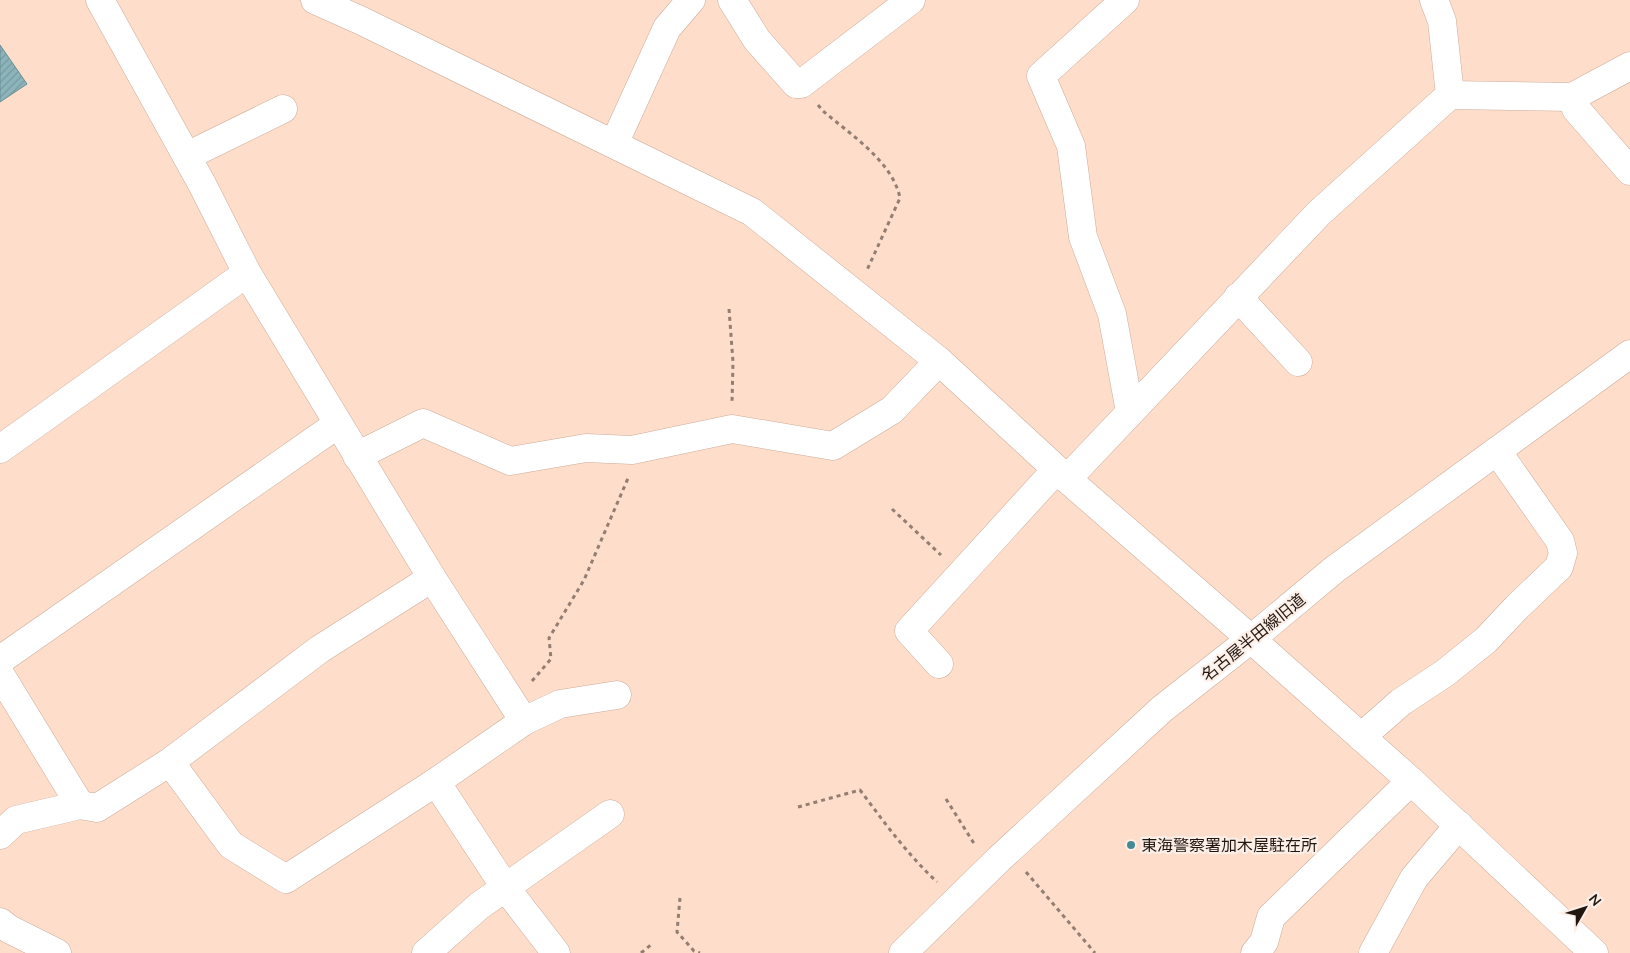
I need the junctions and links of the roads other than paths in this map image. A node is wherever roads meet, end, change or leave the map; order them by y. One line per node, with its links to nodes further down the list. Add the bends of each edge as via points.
1 (100, 0): 13 (street)
2 (315, 0): 12 (street)
3 (691, 0): 12 (street, via 667,28)
4 (732, 0): 5 (street, via 757,40 796,84 802,84)
5 (911, 0)
6 (1125, 0): 20 (street, via 1041,76 1071,146 1082,238 1112,314)
7 (1434, 0): 9 (street, via 1442,21)
8 (1630, 66): 10 (street)
9 (1450, 95): 10 (street); 16 (street, via 1318,213)
10 (1572, 96): 14 (street, via 1576,109)
11 (283, 109): 13 (street)
12 (614, 144): 18 (street, via 752,212)
13 (187, 156): 15 (street)
14 (1630, 171)
15 (247, 273): 21 (street); 22 (street)
16 (1238, 298): 19 (street); 20 (street)
17 (1630, 354): 23 (street, 名古屋半田線旧道)
18 (939, 361): 24 (street, via 892,410 833,446 732,429 632,450 586,448 510,461 423,423); 25 (street)
19 (1298, 362)
20 (1130, 412): 25 (street)
21 (338, 424): 24 (street); 28 (street)
22 (0, 449)
23 (1497, 451): 27 (street, 名古屋半田線旧道, via 1335,569); 33 (street, via 1560,541 1563,553 1559,567 1486,640 1401,702)
24 (358, 456): 26 (street)
25 (1061, 474): 27 (street); 29 (street, via 909,631)
26 (432, 578): 32 (street); 34 (street, via 320,649)
27 (1251, 639): 33 (street); 46 (street, 名古屋半田線旧道, via 1162,709 997,861)
28 (0, 660)
29 (940, 664)
30 (0, 674): 37 (street)
31 (616, 695): 32 (street, via 560,704)
32 (524, 721): 36 (street)
33 (1362, 737): 35 (street)
34 (170, 762): 36 (street, via 231,845 286,879); 37 (street, via 96,808)
35 (1411, 781): 39 (street); 47 (street, via 1271,917 1264,942)
36 (436, 782): 41 (street)
37 (80, 805): 40 (street, via 16,820)
38 (610, 814): 41 (street)
39 (1459, 824): 48 (street, via 1414,878); 49 (street)
40 (0, 835)
41 (505, 887): 44 (street); 45 (street)
42 (0, 922): 43 (street)
43 (57, 953)
44 (426, 953)
45 (556, 953)
46 (903, 953)
47 (1255, 953)
48 (1373, 953)
49 (1594, 953)

